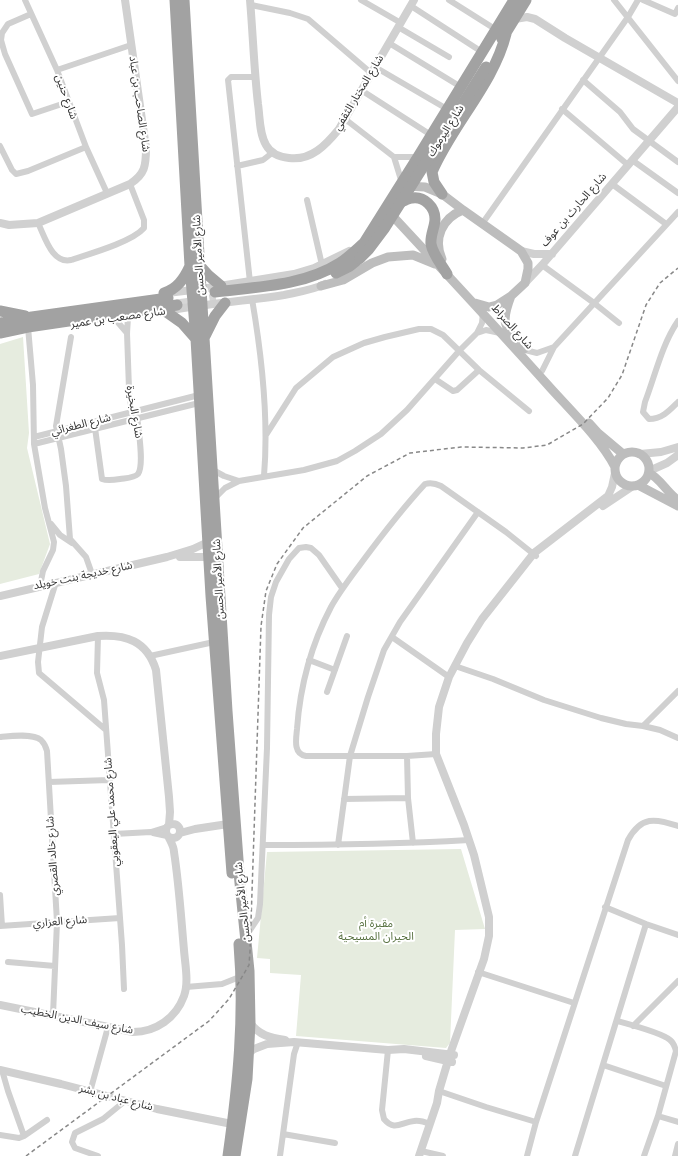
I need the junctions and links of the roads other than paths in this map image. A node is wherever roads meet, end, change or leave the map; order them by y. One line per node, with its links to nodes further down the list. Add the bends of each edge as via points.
1 (26, 0): 15 (street, شارع حنين)
2 (125, 0): 22 (street, شارع الصاحب بن عباد)
3 (175, 0): 67 (highway, شارع الأمير الحسن)
4 (184, 0): 67 (highway, شارع الأمير الحسن)
5 (361, 0): 19 (street)
6 (449, 0): 20 (street)
7 (514, 0): 20 (highway, شارع اليرموك)
8 (526, 0): 17 (highway, شارع اليرموك); 18 (street)
9 (614, 0): 16 (street)
10 (638, 0): 16 (street)
11 (643, 0): 14 (street)
12 (251, 3): 27 (street, via 308,19); 28 (street)
13 (413, 3): 19 (street, شارع المختار الثقفي); 23 (street)
14 (677, 13)
15 (31, 14): 26 (street, شارع حنين); 33 (street, via 8,24 5,28 1,40 4,54 32,114)
16 (628, 17): 25 (street); 30 (street)
17 (515, 19): 18 (street); 20 (highway, شارع اليرموك)
18 (535, 19): 25 (street)
19 (400, 25): 21 (street, شارع المختار الثقفي); 24 (street)
20 (501, 32): 23 (highway, شارع اليرموك); 54 (highway, via 499,54 432,172 434,182); 56 (highway, شارع اليرموك, bridge, via 486,67)
21 (389, 43): 27 (street, شارع المختار الثقفي); 31 (street)
22 (131, 45): 26 (street); 49 (street, شارع الصاحب بن عباد, via 146,158 143,172)
23 (482, 52): 31 (highway, شارع اليرموك)
24 (449, 57)
25 (599, 57): 29 (street); 34 (street)
26 (57, 70): 33 (street, شارع حنين)
27 (373, 70): 32 (street, شارع المختار الثقفي); 36 (street)
28 (255, 78): 43 (street, via 261,128 266,146); 48 (street, via 231,77 228,80)
29 (583, 80): 37 (street); 40 (street, via 620,112 632,129)
30 (678, 81)
31 (461, 87): 36 (highway, شارع اليرموك)
32 (361, 90): 38 (street, شارع المختار الثقفي); 39 (street)
33 (68, 102): 42 (street, شارع حنين)
34 (678, 103)
35 (678, 107): 40 (street, شارع الحارث بن عوف)
36 (447, 109): 39 (highway, شارع اليرموك)
37 (562, 109): 46 (street); 62 (street)
38 (345, 120): 43 (street, شارع المختار الثقفي, via 324,146 306,157 296,159); 44 (street)
39 (431, 135): 45 (highway, شارع اليرموك)
40 (649, 141): 46 (street, شارع الحارث بن عوف); 47 (street)
41 (0, 146): 42 (street, via 16,174)
42 (86, 147): 53 (street, شارع حنين)
43 (272, 153): 48 (street, via 263,160)
44 (394, 157): 45 (street); 50 (street)
45 (418, 157): 50 (highway, شارع اليرموك)
46 (630, 162): 51 (street, شارع الحارث بن عوف); 52 (street)
47 (678, 162)
48 (237, 166): 72 (street)
49 (130, 184): 53 (street, شارع الصاحب بن عباد); 61 (street, via 144,220 144,228 124,241 62,261 52,251)
50 (401, 184): 54 (main road); 57 (highway, شارع اليرموك)
51 (612, 184): 63 (street); 66 (street, شارع الحارث بن عوف)
52 (678, 193)
53 (108, 194): 61 (street, شارع الصاحب بن عباد)
54 (442, 194): 58 (main road)
55 (307, 200): 68 (street)
56 (401, 202): 70 (highway, via 412,198 422,199 430,204 435,220 431,244); 71 (highway, شارع اليرموك, bridge, via 369,249)
57 (386, 208): 64 (highway, شارع اليرموك); 70 (main road, شارع الصراط)
58 (463, 210): 62 (main road); 70 (main road, via 449,218 438,239 439,253)
59 (678, 212): 63 (street)
60 (0, 222): 61 (street, شارع الصاحب بن عباد, via 9,225)
61 (38, 223)
62 (482, 224): 65 (main road)
63 (666, 224): 81 (street)
64 (364, 243): 68 (street, شارع اليرموك); 76 (highway, شارع اليرموك, via 340,263 308,277 284,284)
65 (521, 251): 66 (street); 73 (main road, via 528,266)
66 (552, 254): 69 (street, شارع الحارث بن عوف)
67 (195, 265): 75 (highway, via 172,291); 76 (highway, شارع الأمير الحسن); 76 (highway, via 208,275)
68 (322, 265): 72 (street, شارع اليرموك, via 294,274)
69 (542, 265): 73 (street, شارع الحارث بن عوف); 81 (street)
70 (447, 274): 74 (main road, via 413,255 388,257 343,280); 80 (main road, شارع الصراط)
71 (336, 276): 74 (street, شارع اليرموك); 76 (highway, شارع اليرموك, via 304,285)
72 (250, 282): 76 (street, شارع اليرموك)
73 (525, 283): 77 (main road, شارع الحارث بن عوف)
74 (321, 286): 78 (street, شارع اليرموك)
75 (164, 293): 79 (street, شارع مصعب بن عمير); 89 (street, شارع مصعب بن عمير, via 63,308)
76 (212, 294): 78 (street, شارع اليرموك); 79 (street, شارع مصعب بن عمير); 82 (highway, شارع الأمير الحسن); 82 (street, شارع اليرموك); 97 (highway, via 210,323)
77 (511, 296): 80 (main road, شارع الحارث بن عوف, via 493,306); 100 (main road, شارع الصراط, via 505,311 505,326)
78 (252, 299): 111 (street)
79 (179, 300): 82 (street, شارع مصعب بن عمير); 84 (street, شارع مصعب بن عمير); 89 (highway, شارع مصعب بن عمير)
80 (474, 303): 85 (main road, شارع الصراط)
81 (594, 303): 91 (street); 98 (street)
82 (197, 306): 97 (highway, شارع الأمير الحسن)
83 (0, 311): 89 (highway)
84 (166, 311): 86 (street, شارع مصعب بن عمير); 97 (highway)
85 (483, 312): 94 (street, via 482,323); 95 (main road, شارع الصراط)
86 (128, 317): 87 (street, شارع مصعب بن عمير); 92 (street, شارع البخيرة)
87 (115, 319): 89 (street, شارع مصعب بن عمير, via 52,327); 92 (street)
88 (678, 321): 105 (street, via 665,346 643,412 650,419 658,418)
89 (33, 322): 90 (highway, شارع مصعب بن عمير); 93 (highway, شارع مصعب بن عمير); 113 (street)
90 (0, 323)
91 (619, 323)
92 (127, 332): 106 (street, شارع البخيرة, via 129,389)
93 (0, 333)
94 (477, 333): 95 (street, via 490,330); 99 (street)
95 (502, 334): 119 (main road, شارع الصراط, via 583,424 607,454)
96 (72, 337): 110 (street, via 57,415)
97 (200, 339): 104 (highway, شارع الأمير الحسن); 118 (highway, شارع الأمير الحسن)
98 (554, 347): 100 (street, via 537,353); 102 (street)
99 (460, 350): 101 (street); 103 (street); 111 (street, via 437,331 425,329 385,336 346,350 334,356 296,388)
100 (525, 350): 102 (main road, شارع الصراط)
101 (479, 370): 103 (street, via 455,391); 107 (street)
102 (542, 371): 115 (main road, شارع الصراط, via 598,433)
103 (435, 378): 121 (street, via 394,423 355,452 321,466)
104 (199, 399): 106 (street, شارع الطغرائي); 108 (street, شارع الطغرائي); 129 (highway, شارع الأمير الحسن)
105 (678, 402)
106 (133, 411): 108 (street, شارع البخيرة); 110 (street, شارع الطغرائي)
107 (529, 411)
108 (137, 418): 109 (street, شارع الطغرائي); 109 (street, شارع البخيرة, via 141,467 137,475 132,477 102,479)
109 (95, 428): 112 (street, شارع الطغرائي)
110 (57, 431): 112 (street); 113 (street, شارع الطغرائي)
111 (266, 435): 121 (street)
112 (58, 438): 113 (street, شارع الطغرائي); 130 (street, via 66,486 70,537)
113 (34, 440): 128 (street)
114 (678, 448): 116 (street)
115 (623, 454): 116 (main road); 119 (main road, via 616,462)
116 (640, 454): 120 (main road, via 648,462)
117 (678, 455): 120 (street)
118 (212, 470): 122 (street); 124 (highway, شارع الأمير الحسن)
119 (615, 470): 123 (main road, via 617,479 622,483); 131 (street, via 608,496)
120 (649, 472): 123 (main road, via 643,482); 125 (main road)
121 (264, 476): 122 (street)
122 (239, 481): 124 (street, via 225,488)
123 (636, 486): 126 (main road); 131 (street)
124 (214, 499): 178 (highway, شارع الأمير الحسن, via 227,711)
125 (678, 500)
126 (678, 506)
127 (478, 512): 131 (street); 137 (street, via 436,483 425,484 387,527); 141 (street)
128 (49, 522): 130 (street, via 60,535); 136 (street, via 54,545 43,571)
129 (208, 542): 132 (highway, شارع الأمير الحسن); 133 (street, شارع خديجة بنت خويلد)
130 (74, 544): 134 (street, via 86,556)
131 (535, 554): 147 (street, via 482,619)
132 (209, 557): 133 (street, شارع خديجة بنت خويلد); 142 (highway, شارع الأمير الحسن)
133 (167, 558): 134 (street, شارع خديجة بنت خويلد)
134 (92, 574): 135 (street, شارع خديجة بنت خويلد)
135 (56, 582): 136 (street, شارع خديجة بنت خويلد); 143 (street, via 43,623)
136 (40, 586): 138 (street, شارع خديجة بنت خويلد)
137 (342, 588): 146 (street, via 330,608); 169 (street, via 319,555 306,547 299,548 289,559 274,588 269,615 268,725)
138 (0, 596)
139 (98, 636): 143 (street, شارع سيف الدين الخطيب); 145 (street, شارع سيف الدين الخطيب, via 131,639); 153 (street, شارع محمد علي اليعقوبي, via 97,673 104,700)
140 (347, 636): 148 (street)
141 (392, 637): 149 (street); 157 (street, via 384,650)
142 (214, 642): 145 (street); 163 (highway, شارع الأمير الحسن)
143 (40, 648): 144 (street, شارع سيف الدين الخطيب); 153 (street, via 39,673)
144 (0, 656)
145 (150, 656): 165 (street, شارع سيف الدين الخطيب, via 156,670)
146 (309, 660): 148 (street); 157 (street, via 299,705 297,750 306,756)
147 (455, 666): 149 (street); 152 (street, via 544,700 602,718)
148 (335, 670): 151 (street)
149 (449, 676): 156 (street, via 439,707)
150 (678, 691): 152 (street)
151 (327, 692)
152 (643, 726): 155 (street)
153 (106, 730): 159 (street, شارع محمد علي اليعقوبي)
154 (0, 737): 160 (street, شارع خالد القصري, via 33,736 41,740 47,751)
155 (678, 738)
156 (436, 754): 158 (street); 167 (street)
157 (350, 756): 158 (street); 162 (street)
158 (407, 756): 161 (street)
159 (110, 780): 160 (street); 166 (street, شارع محمد علي اليعقوبي)
160 (49, 782): 174 (street, شارع خالد القصري)
161 (408, 798): 162 (street); 168 (street)
162 (344, 799): 170 (street)
163 (228, 824): 165 (street); 182 (highway, شارع الأمير الحسن)
164 (678, 826): 172 (street, via 662,820 652,820 645,821 632,832)
165 (173, 831): 166 (street); 184 (street, شارع سيف الدين الخطيب)
166 (114, 834): 173 (street, شارع محمد علي اليعقوبي)
167 (469, 840): 168 (street); 181 (street, via 489,917 489,936)
168 (413, 843): 170 (street)
169 (262, 845): 170 (street); 178 (street, via 259,913 256,923)
170 (338, 845)
171 (0, 894): 176 (street)
172 (605, 907): 175 (street); 186 (street)
173 (120, 918): 174 (street, شارع العزاري); 185 (street, شارع محمد علي اليعقوبي)
174 (57, 922): 176 (street, شارع العزاري); 180 (street, شارع خالد القصري)
175 (646, 924): 177 (street); 189 (street)
176 (1, 926)
177 (678, 935)
178 (246, 936): 182 (highway, شارع الأمير الحسن)
179 (8, 962): 180 (street)
180 (55, 966): 188 (street, شارع خالد القصري)
181 (480, 973): 186 (street); 196 (street)
182 (245, 974): 184 (street, via 222,984); 190 (highway, شارع الأمير الحسن); 207 (highway, شارع الأمير الحسن, via 240,1057)
183 (677, 984): 191 (street)
184 (186, 987): 192 (street, شارع سيف الدين الخطيب, via 177,1010 152,1030 133,1032)
185 (124, 989)
186 (574, 1003): 205 (street)
187 (0, 1005): 188 (street, شارع سيف الدين الخطيب)
188 (53, 1015): 192 (street, شارع سيف الدين الخطيب)
189 (617, 1021): 191 (street); 197 (street)
190 (250, 1023): 193 (street, via 262,1034); 195 (highway, شارع الأمير الحسن)
191 (634, 1026): 199 (street, via 668,1038 674,1045 676,1051)
192 (108, 1028): 200 (street)
193 (296, 1042): 194 (street); 195 (street, via 267,1044); 209 (street)
194 (392, 1050): 196 (street, via 404,1049); 208 (street, via 382,1110 384,1119 392,1125 414,1121)
195 (248, 1053): 217 (highway, شارع الأمير الحسن, via 247,1078)
196 (451, 1058): 201 (street)
197 (603, 1065): 199 (street); 221 (street)
198 (1, 1070): 200 (street, شارع عباد بن بشر); 211 (street)
199 (666, 1086): 203 (street)
200 (90, 1092): 202 (street, شارع عباد بن بشر)
201 (440, 1092): 205 (street); 208 (street)
202 (125, 1101): 207 (street, شارع عباد بن بشر); 215 (street, via 73,1136 75,1148)
203 (658, 1116): 206 (street); 222 (street)
204 (47, 1120): 211 (street)
205 (536, 1122): 220 (street)
206 (678, 1122)
207 (232, 1124): 216 (highway, شارع الأمير الحسن)
208 (430, 1124): 214 (street)
209 (283, 1134): 212 (street); 218 (street)
210 (0, 1136): 211 (street)
211 (24, 1136)
212 (335, 1143)
213 (678, 1144): 223 (street)
214 (420, 1153): 219 (street)
215 (98, 1156)
216 (228, 1156)
217 (235, 1156)
218 (280, 1156)
219 (443, 1156)
220 (527, 1156)
221 (575, 1156)
222 (644, 1156)
223 (675, 1156)

